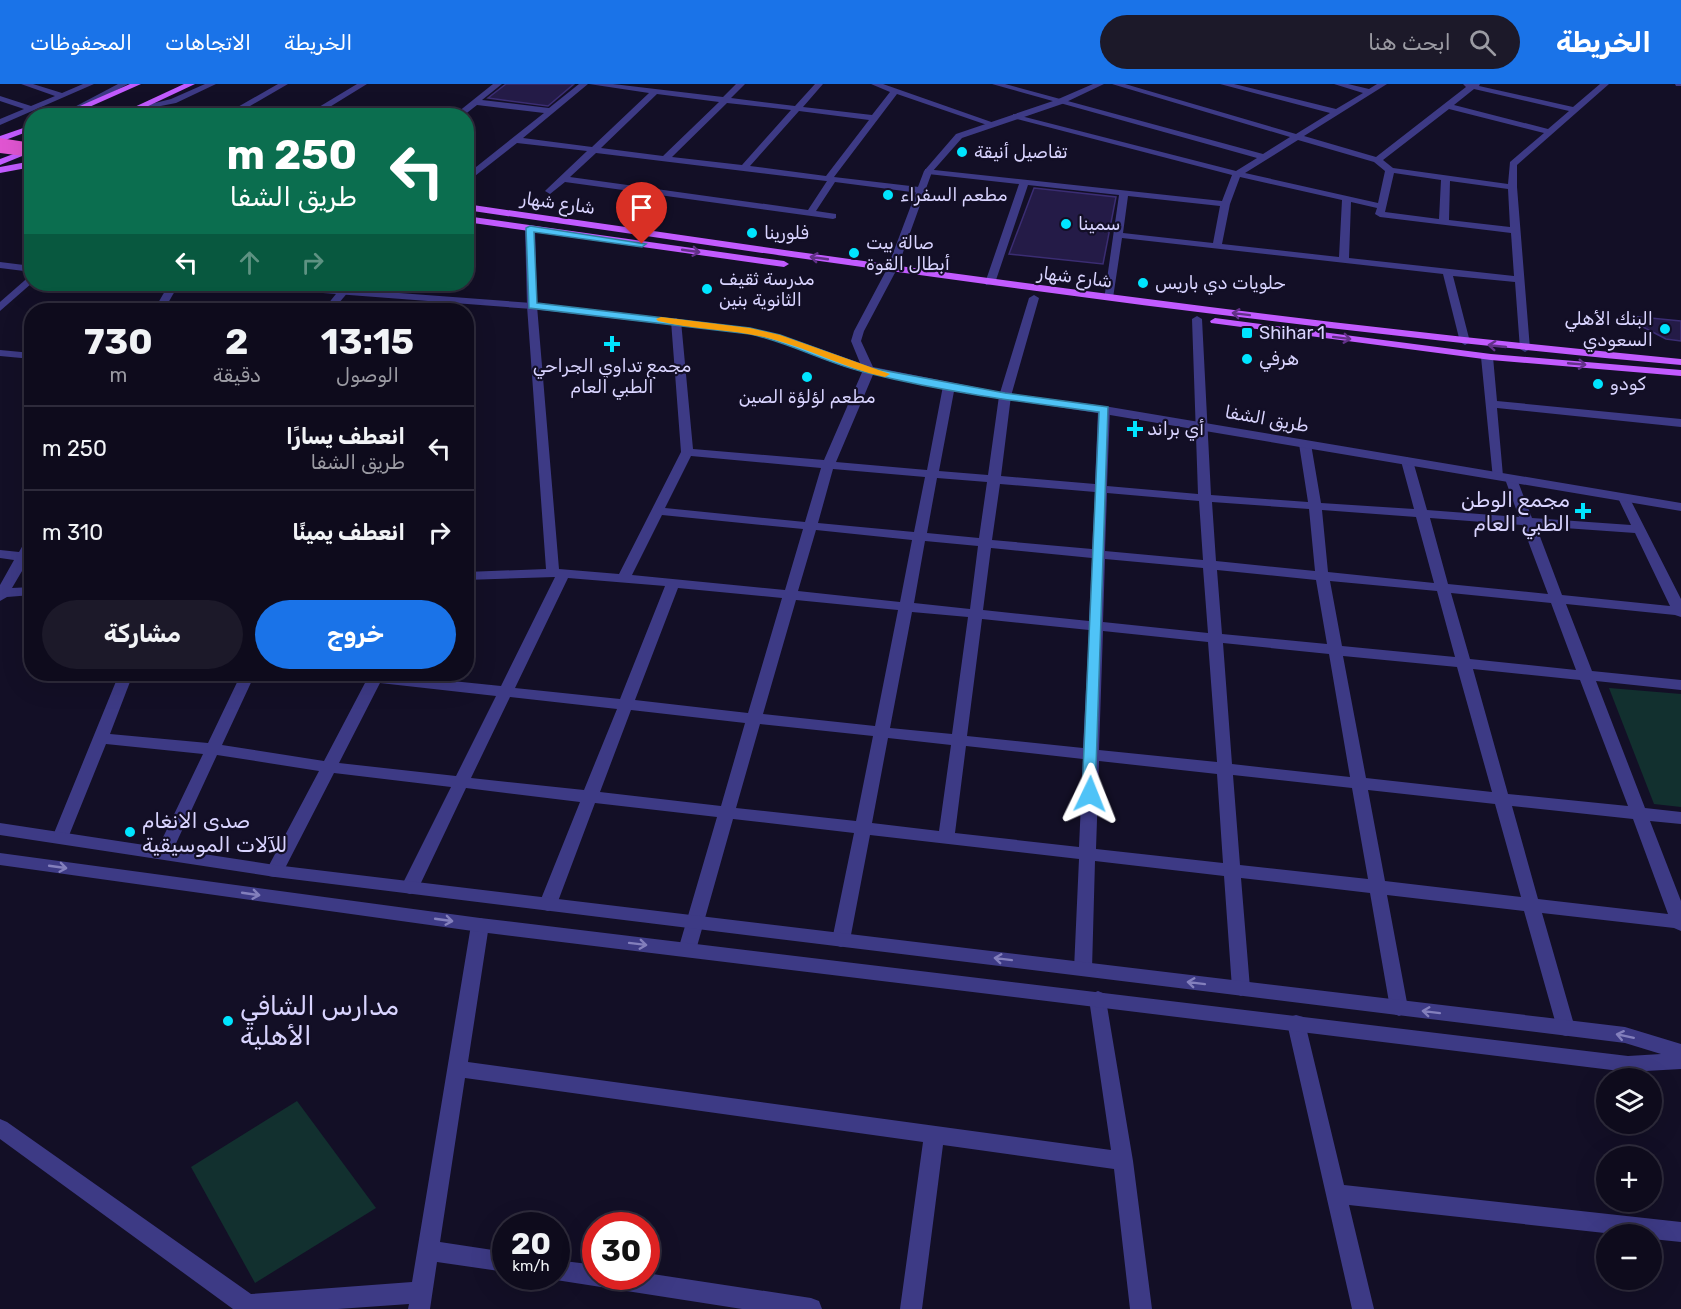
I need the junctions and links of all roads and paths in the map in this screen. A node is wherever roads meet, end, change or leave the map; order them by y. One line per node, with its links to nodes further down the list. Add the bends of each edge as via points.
1 (25, 84): 27 (street)
2 (90, 84): 27 (street)
3 (124, 84): 34 (street)
4 (137, 84): 35 (main road)
5 (192, 84): 36 (main road)
6 (212, 84): 37 (street, via 173,101)
7 (284, 84): 38 (street)
8 (363, 84): 39 (street)
9 (498, 84): 29 (street)
10 (584, 84): 44 (street)
11 (593, 84): 25 (street)
12 (741, 84): 30 (street)
13 (819, 84): 41 (street)
14 (875, 84): 24 (street)
15 (996, 84): 31 (street)
16 (1100, 84): 31 (street)
17 (1116, 84): 54 (street)
18 (1224, 84): 45 (street)
19 (1338, 84): 26 (street)
20 (1383, 84): 26 (street)
21 (1463, 84): 23 (street)
22 (1605, 84): 42 (street)
23 (1475, 85): 32 (street); 42 (street)
24 (896, 90): 47 (street); 49 (street)
25 (655, 92): 30 (street); 60 (street)
26 (1370, 92): 45 (street)
27 (63, 96): 33 (street)
28 (0, 98): 33 (street)
29 (474, 102): 40 (street); 44 (street)
30 (723, 102): 41 (street); 63 (street)
31 (1059, 102): 46 (street); 62 (street)
32 (1449, 106): 53 (street); 64 (street)
33 (33, 108)
34 (75, 108)
35 (78, 108)
36 (137, 108)
37 (140, 108)
38 (240, 108)
39 (321, 108)
40 (467, 108)
41 (796, 110): 47 (street); 67 (street)
42 (1575, 110): 53 (street)
43 (24, 111): 48 (street)
44 (551, 111): 56 (street)
45 (1337, 112): 54 (street)
46 (1016, 116): 49 (street); 72 (street)
47 (875, 118): 75 (street)
48 (3, 119)
49 (993, 124): 70 (street, via 959,136)
50 (24, 126): 52 (main road)
51 (24, 129): 55 (main road)
52 (0, 130)
53 (1550, 132): 77 (street, via 1513,164)
54 (1297, 136): 62 (street); 64 (street)
55 (0, 140): 57 (highway)
56 (516, 140): 60 (street); 71 (street)
57 (24, 147)
58 (0, 148): 59 (highway, bridge)
59 (24, 149)
60 (594, 150): 63 (street); 74 (street)
61 (24, 152): 65 (main road)
62 (1263, 157): 72 (street)
63 (666, 159): 67 (street)
64 (1377, 160): 69 (street)
65 (0, 162)
66 (24, 166): 68 (main road)
67 (744, 168): 75 (street)
68 (0, 170)
69 (1390, 170): 73 (street); 83 (street)
70 (928, 171): 76 (street); 78 (street)
71 (474, 174)
72 (1237, 174): 81 (street); 82 (street)
73 (1446, 177): 77 (street); 88 (street)
74 (562, 179): 79 (street); 85 (street)
75 (830, 179): 78 (street); 85 (street)
76 (1023, 182): 80 (street); 101 (street)
77 (1512, 187): 90 (street)
78 (919, 190): 99 (street)
79 (550, 191)
80 (1124, 193): 82 (street); 91 (street)
81 (1347, 199): 83 (street); 93 (street)
82 (1225, 204): 92 (street)
83 (1381, 206): 88 (street, via 1380,214)
84 (474, 208): 99 (main road, شارع شهار, one-way to 84)
85 (810, 213): 86 (street)
86 (833, 216)
87 (474, 220): 89 (main road, شارع شهار)
88 (1444, 222): 90 (street)
89 (530, 228): 99 (main road, شارع شهار, one-way to 99); 106 (street)
90 (1516, 231): 100 (street)
91 (1118, 235): 92 (street); 105 (street)
92 (1216, 245): 93 (street)
93 (1344, 260): 97 (street)
94 (0, 266): 95 (street)
95 (24, 270)
96 (24, 272): 98 (street)
97 (1447, 272): 100 (street); 110 (street)
98 (0, 273)
99 (890, 273): 101 (main road, شارع شهار); 104 (main road, شارع شهار); 116 (street, via 856,341)
100 (1520, 280): 111 (street)
101 (990, 283): 105 (main road, شارع شهار)
102 (24, 285): 107 (street)
103 (375, 291): 106 (street, طريق الشفا)
104 (1034, 298): 108 (main road, شارع شهار); 119 (street)
105 (1108, 298): 110 (main road, شارع شهار, one-way to 105)
106 (532, 306): 109 (street, طريق الشفا); 147 (street)
107 (0, 308)
108 (1197, 319): 114 (main road, شارع شهار, one-way to 114); 123 (street)
109 (676, 321): 116 (street, طريق الشفا, via 777,337); 125 (street)
110 (1465, 342): 111 (main road, شارع شهار, one-way to 110)
111 (1525, 349): 115 (main road, شارع شهار)
112 (0, 353): 113 (street)
113 (24, 355)
114 (1487, 357): 117 (main road, شارع شهار, one-way to 117); 120 (street)
115 (1681, 362)
116 (868, 370): 118 (street, طريق الشفا); 127 (street)
117 (1681, 373)
118 (949, 386): 119 (street, طريق الشفا); 128 (street)
119 (1005, 396): 121 (street, طريق الشفا); 130 (street)
120 (1491, 404): 122 (street); 129 (street)
121 (1104, 410): 123 (street, طريق الشفا); 131 (street)
122 (1681, 423)
123 (1202, 426): 124 (street, طريق الشفا); 132 (street)
124 (1305, 444): 126 (street, طريق الشفا); 134 (street)
125 (687, 452): 127 (street); 136 (street)
126 (1407, 461): 129 (street, طريق الشفا); 137 (street)
127 (828, 465): 128 (street); 139 (street)
128 (931, 474): 130 (street); 141 (street)
129 (1504, 477): 133 (street, طريق الشفا); 138 (street)
130 (994, 479): 131 (street); 142 (street)
131 (1101, 489): 132 (street); 144 (street)
132 (1205, 498): 134 (street); 146 (street)
133 (1624, 498): 135 (street, طريق الشفا); 140 (street)
134 (1315, 506): 137 (street); 149 (street)
135 (1681, 507)
136 (657, 511): 139 (street); 150 (street)
137 (1421, 514): 138 (street); 152 (street)
138 (1528, 522): 140 (street); 156 (street)
139 (811, 526): 141 (street); 155 (street)
140 (1641, 530): 158 (street)
141 (919, 537): 142 (street); 157 (street)
142 (986, 543): 144 (street); 159 (street)
143 (0, 554): 145 (street)
144 (1099, 554): 146 (street); 160 (street)
145 (23, 556): 154 (street)
146 (1210, 565): 149 (street); 161 (street)
147 (558, 573): 148 (street); 150 (street); 170 (street)
148 (474, 576)
149 (1322, 576): 152 (street); 162 (street)
150 (624, 578): 151 (street)
151 (673, 583): 155 (street); 171 (street)
152 (1442, 587): 156 (street); 163 (street)
153 (24, 592): 154 (street)
154 (1, 595)
155 (790, 595): 157 (street); 172 (street)
156 (1557, 598): 158 (street); 164 (street)
157 (905, 606): 159 (street); 173 (street)
158 (1681, 611)
159 (976, 614): 160 (street); 175 (street)
160 (1096, 626): 161 (street); 177 (street)
161 (1215, 638): 162 (street); 179 (street)
162 (1335, 650): 163 (street); 181 (street)
163 (1463, 662): 164 (street); 183 (street)
164 (1586, 675): 169 (street); 185 (street)
165 (123, 681): 174 (street)
166 (245, 681): 176 (street)
167 (373, 681): 178 (street)
168 (416, 681): 170 (street)
169 (1681, 685)
170 (505, 692): 171 (street); 180 (street)
171 (626, 705): 172 (street); 182 (street)
172 (754, 718): 173 (street); 184 (street)
173 (881, 732): 175 (street); 187 (street)
174 (100, 738): 176 (street); 189 (street)
175 (959, 741): 177 (street); 190 (street)
176 (213, 749): 178 (street); 191 (street)
177 (1091, 755): 179 (street); 192 (street)
178 (329, 766): 180 (street); 195 (street)
179 (1225, 769): 181 (street); 194 (street)
180 (461, 782): 182 (street); 196 (street)
181 (1360, 782): 183 (street); 197 (street)
182 (590, 797): 184 (street); 198 (street)
183 (1502, 799): 185 (street); 199 (street)
184 (727, 812): 187 (street); 200 (street)
185 (1639, 813): 186 (street); 201 (street)
186 (1681, 818)
187 (863, 828): 190 (street); 203 (street)
188 (0, 829): 189 (street)
189 (60, 837): 191 (street)
190 (946, 838): 192 (street)
191 (164, 852): 195 (street)
192 (1087, 854): 194 (street); 205 (street)
193 (0, 859): 202 (street, one-way to 202)
194 (1232, 870): 197 (street); 206 (street)
195 (275, 871): 196 (street)
196 (410, 887): 198 (street)
197 (1379, 887): 199 (street); 208 (street)
198 (548, 904): 200 (street)
199 (1532, 905): 201 (street); 210 (street)
200 (695, 922): 203 (street); 204 (street)
201 (1681, 922)
202 (480, 925): 204 (street, one-way to 204); 213 (street)
203 (841, 940): 205 (street, one-way to 203)
204 (687, 950): 207 (street)
205 (1083, 969): 206 (street, one-way to 205)
206 (1241, 988): 208 (street)
207 (1098, 999): 209 (street); 216 (street)
208 (1399, 1008): 210 (street, one-way to 208)
209 (1296, 1023): 212 (street, via 1628,1064); 217 (street)
210 (1566, 1028): 211 (street, one-way to 210, via 1625,1035)
211 (1681, 1052)
212 (1681, 1061)
213 (457, 1069): 215 (street); 219 (street)
214 (0, 1128): 223 (street)
215 (934, 1134): 216 (street); 225 (street)
216 (1123, 1161): 226 (street)
217 (1336, 1194): 218 (street); 227 (street)
218 (1681, 1232)
219 (428, 1250): 220 (street); 222 (street)
220 (492, 1260)
221 (660, 1285): 224 (street)
222 (421, 1300): 223 (street)
223 (246, 1307)
224 (811, 1309)
225 (911, 1309)
226 (1141, 1309)
227 (1363, 1309)

